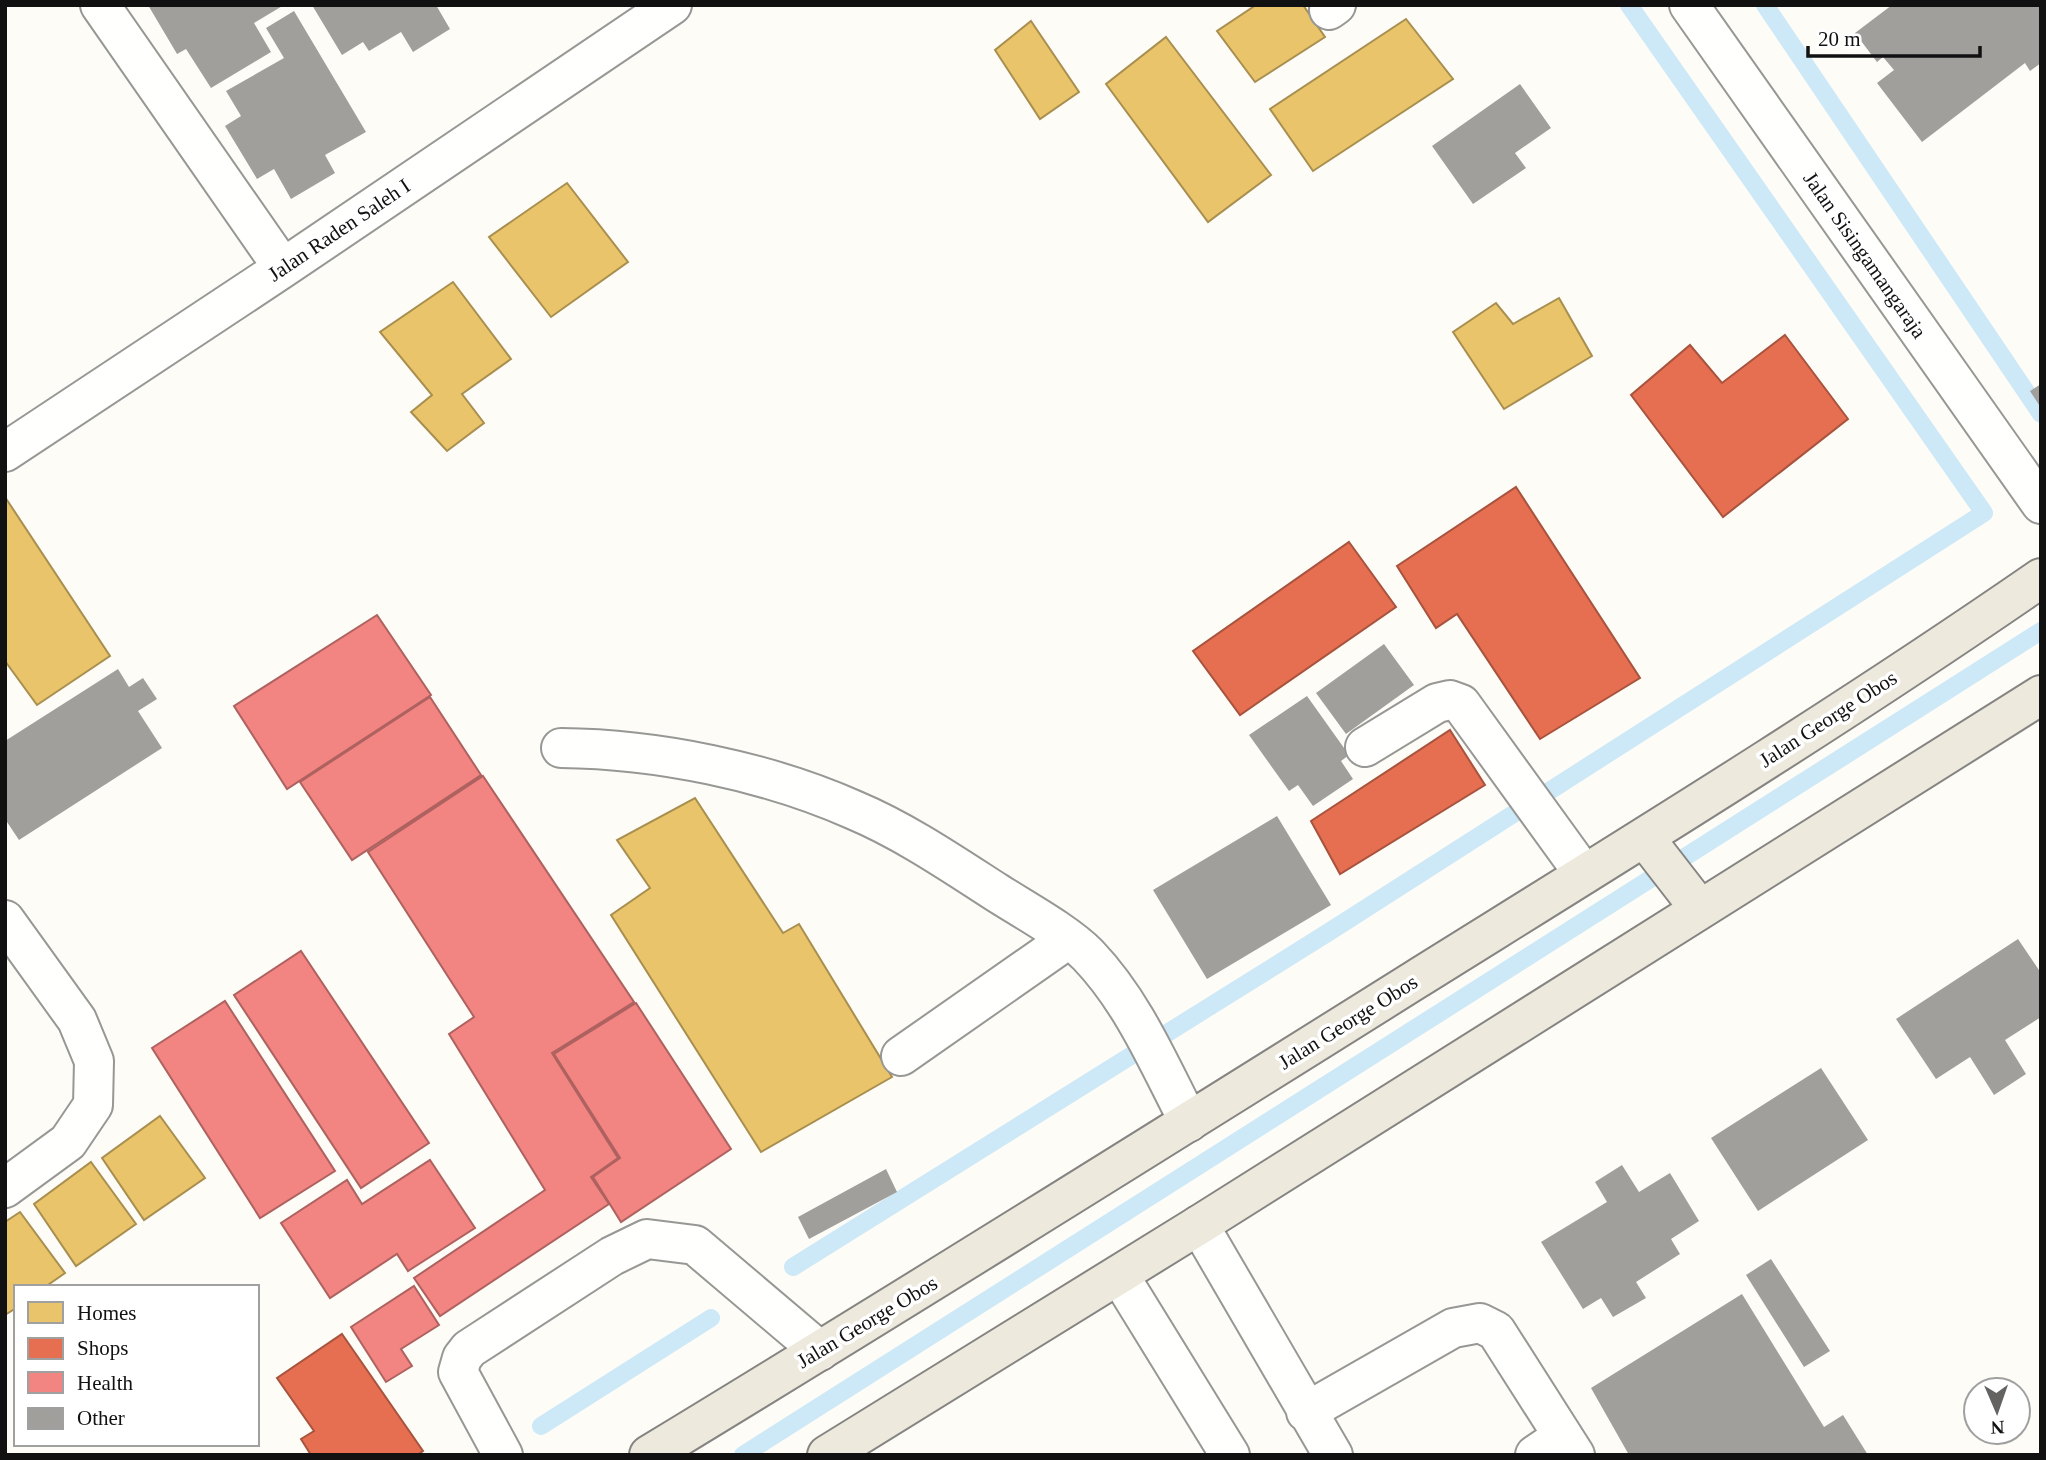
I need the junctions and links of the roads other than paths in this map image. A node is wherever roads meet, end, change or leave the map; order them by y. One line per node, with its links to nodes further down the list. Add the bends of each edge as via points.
1 (100, 5): 4 (street)
2 (672, 5): 4 (street, Jalan Raden Saleh I)
3 (1689, 5): 6 (street, Jalan Sisingamangaraja)
4 (284, 268): 5 (street, Jalan Raden Saleh I)
5 (5, 452)
6 (2041, 504)
7 (2041, 578): 11 (main road, Jalan George Obos)
8 (2041, 695): 13 (main road)
9 (1365, 747): 12 (street, via 1437,703 1450,700 1461,704)
10 (561, 748): 15 (street, via 608,748 699,762 855,810 933,852)
11 (1644, 837): 12 (main road, Jalan George Obos); 13 (main road)
12 (1584, 874): 17 (main road, Jalan George Obos)
13 (1699, 908): 19 (main road)
14 (5, 920): 18 (street, via 77,1020 94,1061 93,1105 68,1142)
15 (1067, 940): 16 (street); 17 (street, via 1087,954 1129,1007)
16 (901, 1056)
17 (1189, 1122): 21 (main road, Jalan George Obos)
18 (5, 1188)
19 (1199, 1226): 20 (main road); 22 (street)
20 (1119, 1275): 26 (main road); 27 (street)
21 (820, 1351): 24 (street, via 695,1245 647,1239 595,1267 462,1358 458,1372); 25 (main road, Jalan George Obos)
22 (1306, 1412): 23 (street, via 1453,1328 1480,1324 1496,1331); 28 (street)
23 (1558, 1449)
24 (503, 1455)
25 (649, 1455)
26 (827, 1455)
27 (1230, 1455)
28 (1333, 1455)

